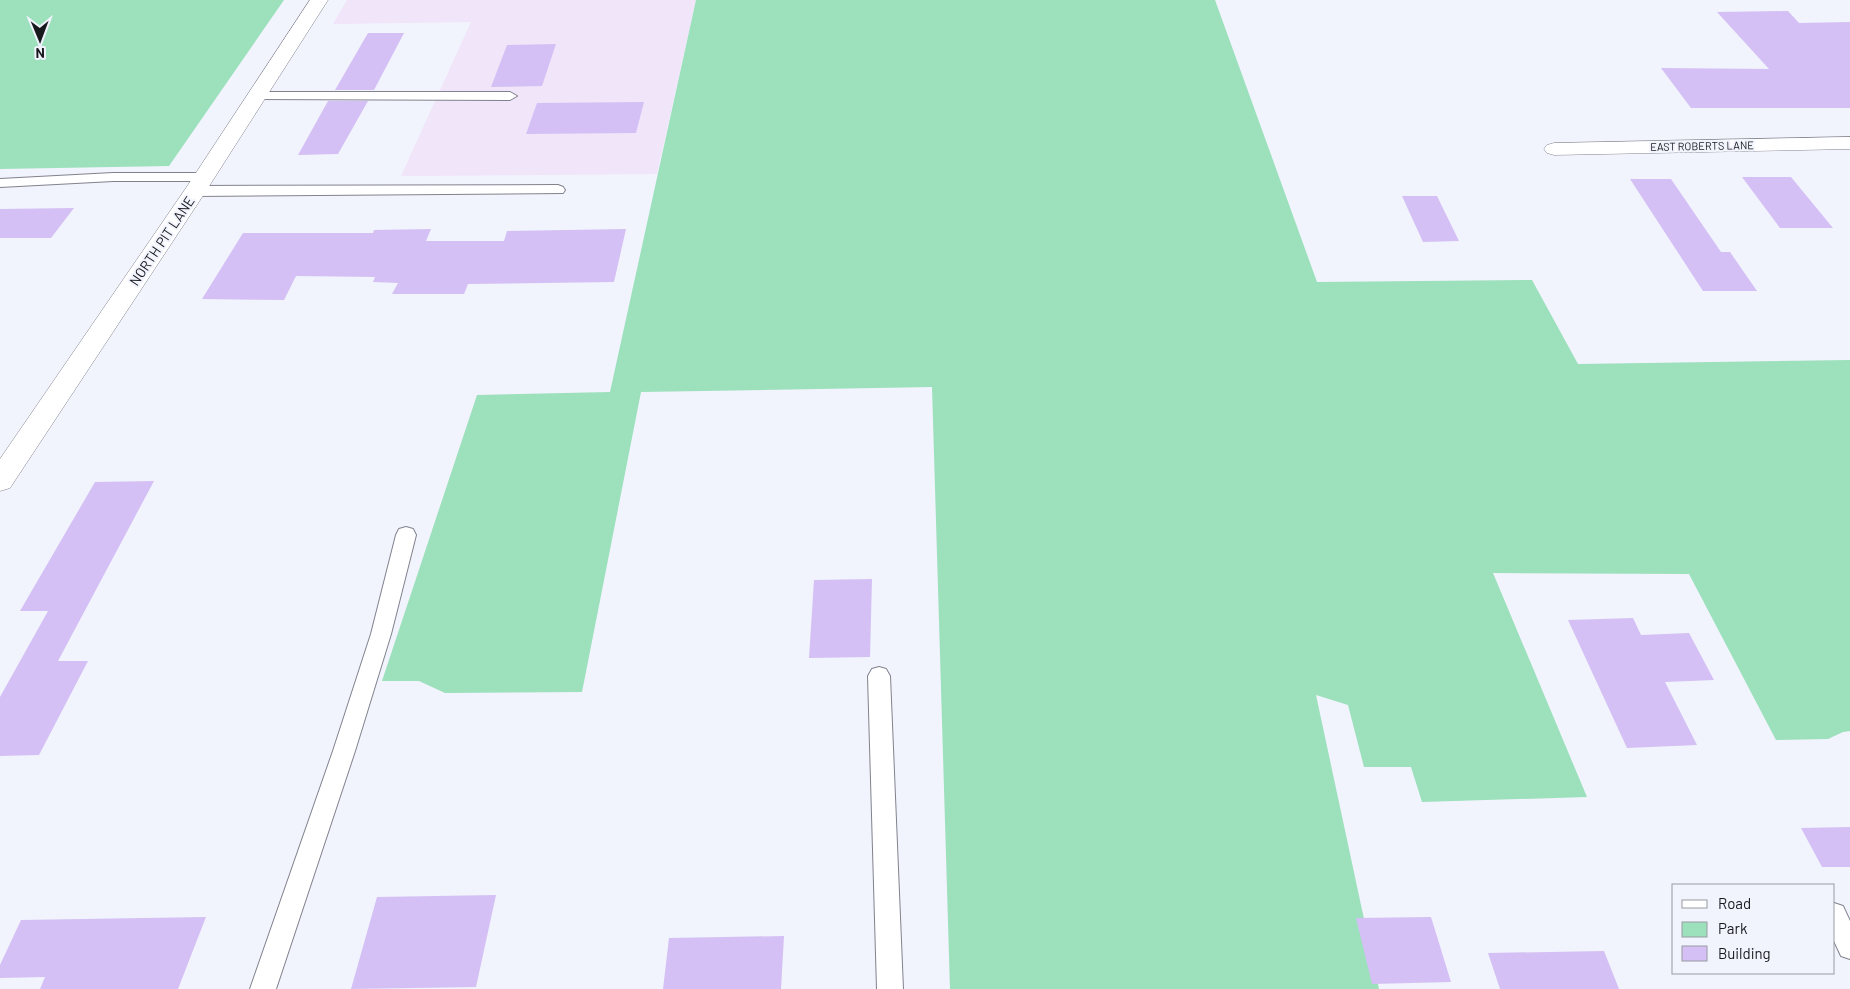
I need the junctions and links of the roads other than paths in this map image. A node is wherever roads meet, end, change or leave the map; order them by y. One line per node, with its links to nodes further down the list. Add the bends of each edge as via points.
1 (319, 0): 2 (street, NORTH PIT LANE)
2 (257, 96): 3 (lane); 7 (street, NORTH PIT LANE)
3 (510, 96)
4 (1850, 143): 5 (street, EAST ROBERTS LANE)
5 (1554, 149)
6 (0, 183): 7 (lane, via 113,177)
7 (200, 184): 8 (lane); 9 (street, NORTH PIT LANE)
8 (558, 190)
9 (0, 480)
10 (406, 535): 14 (lane, via 381,634 347,742)
11 (879, 676): 15 (lane)
12 (1835, 917): 13 (lane)
13 (1850, 947)
14 (263, 989)
15 (890, 989)

